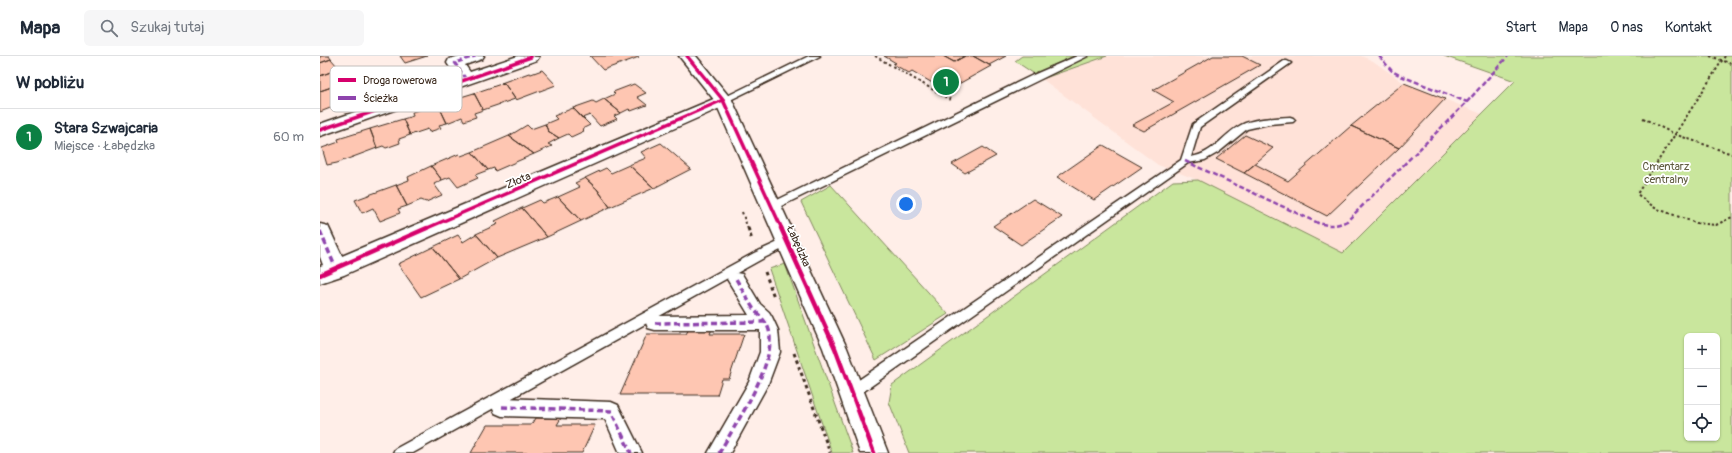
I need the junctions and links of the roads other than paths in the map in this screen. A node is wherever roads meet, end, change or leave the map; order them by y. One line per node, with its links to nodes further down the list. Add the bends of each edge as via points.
1 (476, 56): 7 (street, via 455,63)
2 (530, 56): 9 (street)
3 (687, 56): 11 (street, Łabędzka)
4 (816, 56): 11 (lane)
5 (1084, 56): 16 (lane)
6 (1288, 62): 15 (lane, via 1196,126)
7 (457, 66)
8 (462, 73): 9 (street)
9 (466, 79): 10 (street)
10 (462, 80)
11 (723, 100): 16 (street, Łabędzka); 19 (street, Złota)
12 (372, 112): 14 (street)
13 (1290, 120): 15 (lane, via 1269,121 1244,127 1216,150 1202,158)
14 (320, 130)
15 (1185, 161): 23 (lane)
16 (771, 207): 18 (street, Łabędzka)
17 (320, 231): 19 (street)
18 (787, 242): 23 (street, Łabędzka); 25 (lane)
19 (328, 272)
20 (736, 279): 21 (street)
21 (765, 322): 22 (street); 27 (street, via 769,330 770,352 758,384)
22 (655, 323)
23 (852, 392): 28 (street, Łabędzka)
24 (502, 407): 26 (street, via 610,411)
25 (400, 453)
26 (630, 453)
27 (719, 453)
28 (874, 453)

